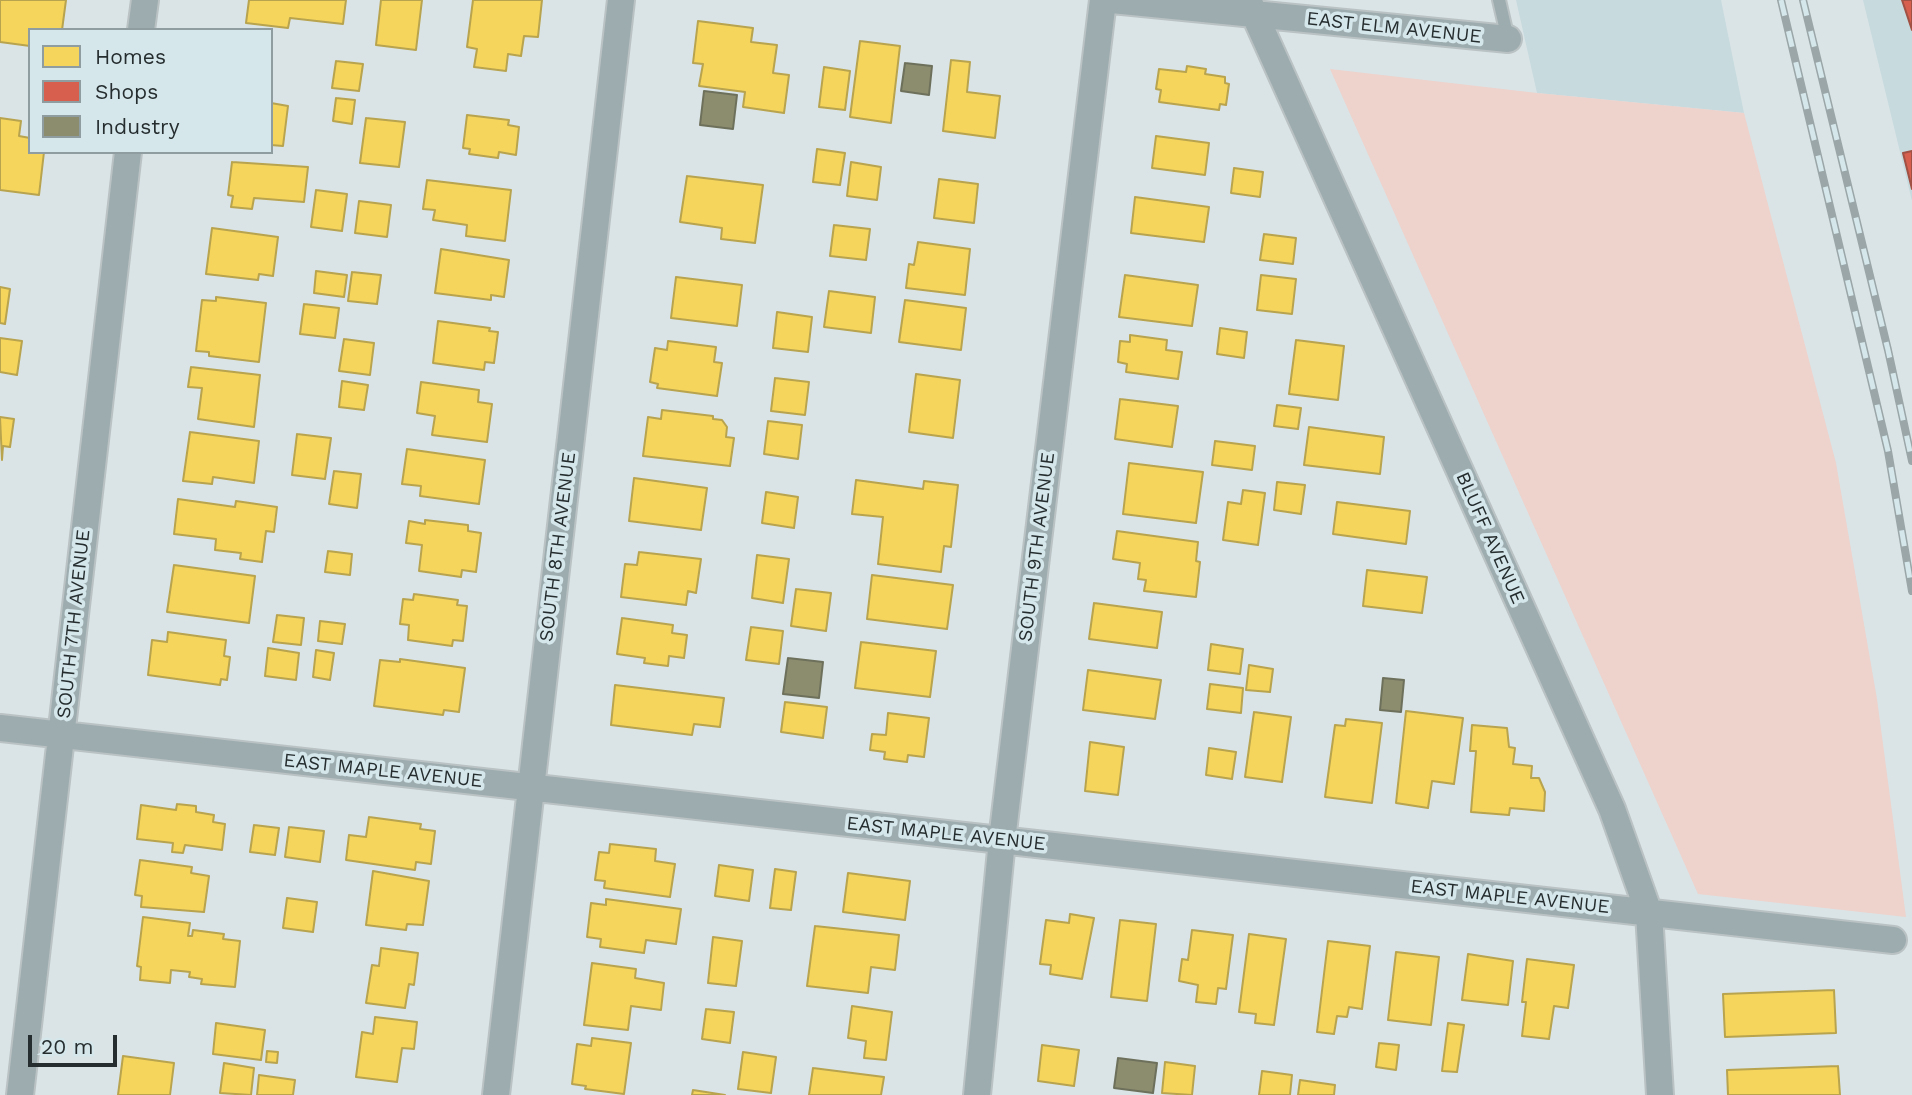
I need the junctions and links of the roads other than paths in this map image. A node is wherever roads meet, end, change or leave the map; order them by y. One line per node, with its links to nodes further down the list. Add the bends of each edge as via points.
1 (145, 0): 7 (street)
2 (621, 0): 12 (street, SOUTH 8TH AVENUE)
3 (1103, 0): 13 (street, SOUTH 9TH AVENUE)
4 (1112, 0): 6 (street, EAST ELM AVENUE)
5 (1499, 0): 8 (lane)
6 (1251, 7): 8 (street, EAST ELM AVENUE); 14 (street, BLUFF AVENUE, via 1612,809)
7 (141, 28)
8 (1508, 39)
9 (128, 154): 11 (street, SOUTH 7TH AVENUE)
10 (0, 728): 11 (street, EAST MAPLE AVENUE)
11 (61, 735): 12 (street, EAST MAPLE AVENUE); 16 (street, SOUTH 7TH AVENUE)
12 (529, 787): 13 (street, EAST MAPLE AVENUE); 17 (street, SOUTH 8TH AVENUE)
13 (1002, 840): 14 (street, EAST MAPLE AVENUE); 18 (street, SOUTH 9TH AVENUE)
14 (1649, 913): 15 (street, EAST MAPLE AVENUE); 19 (street, BLUFF AVENUE)
15 (1893, 940)
16 (20, 1095)
17 (496, 1095)
18 (977, 1095)
19 (1660, 1095)

